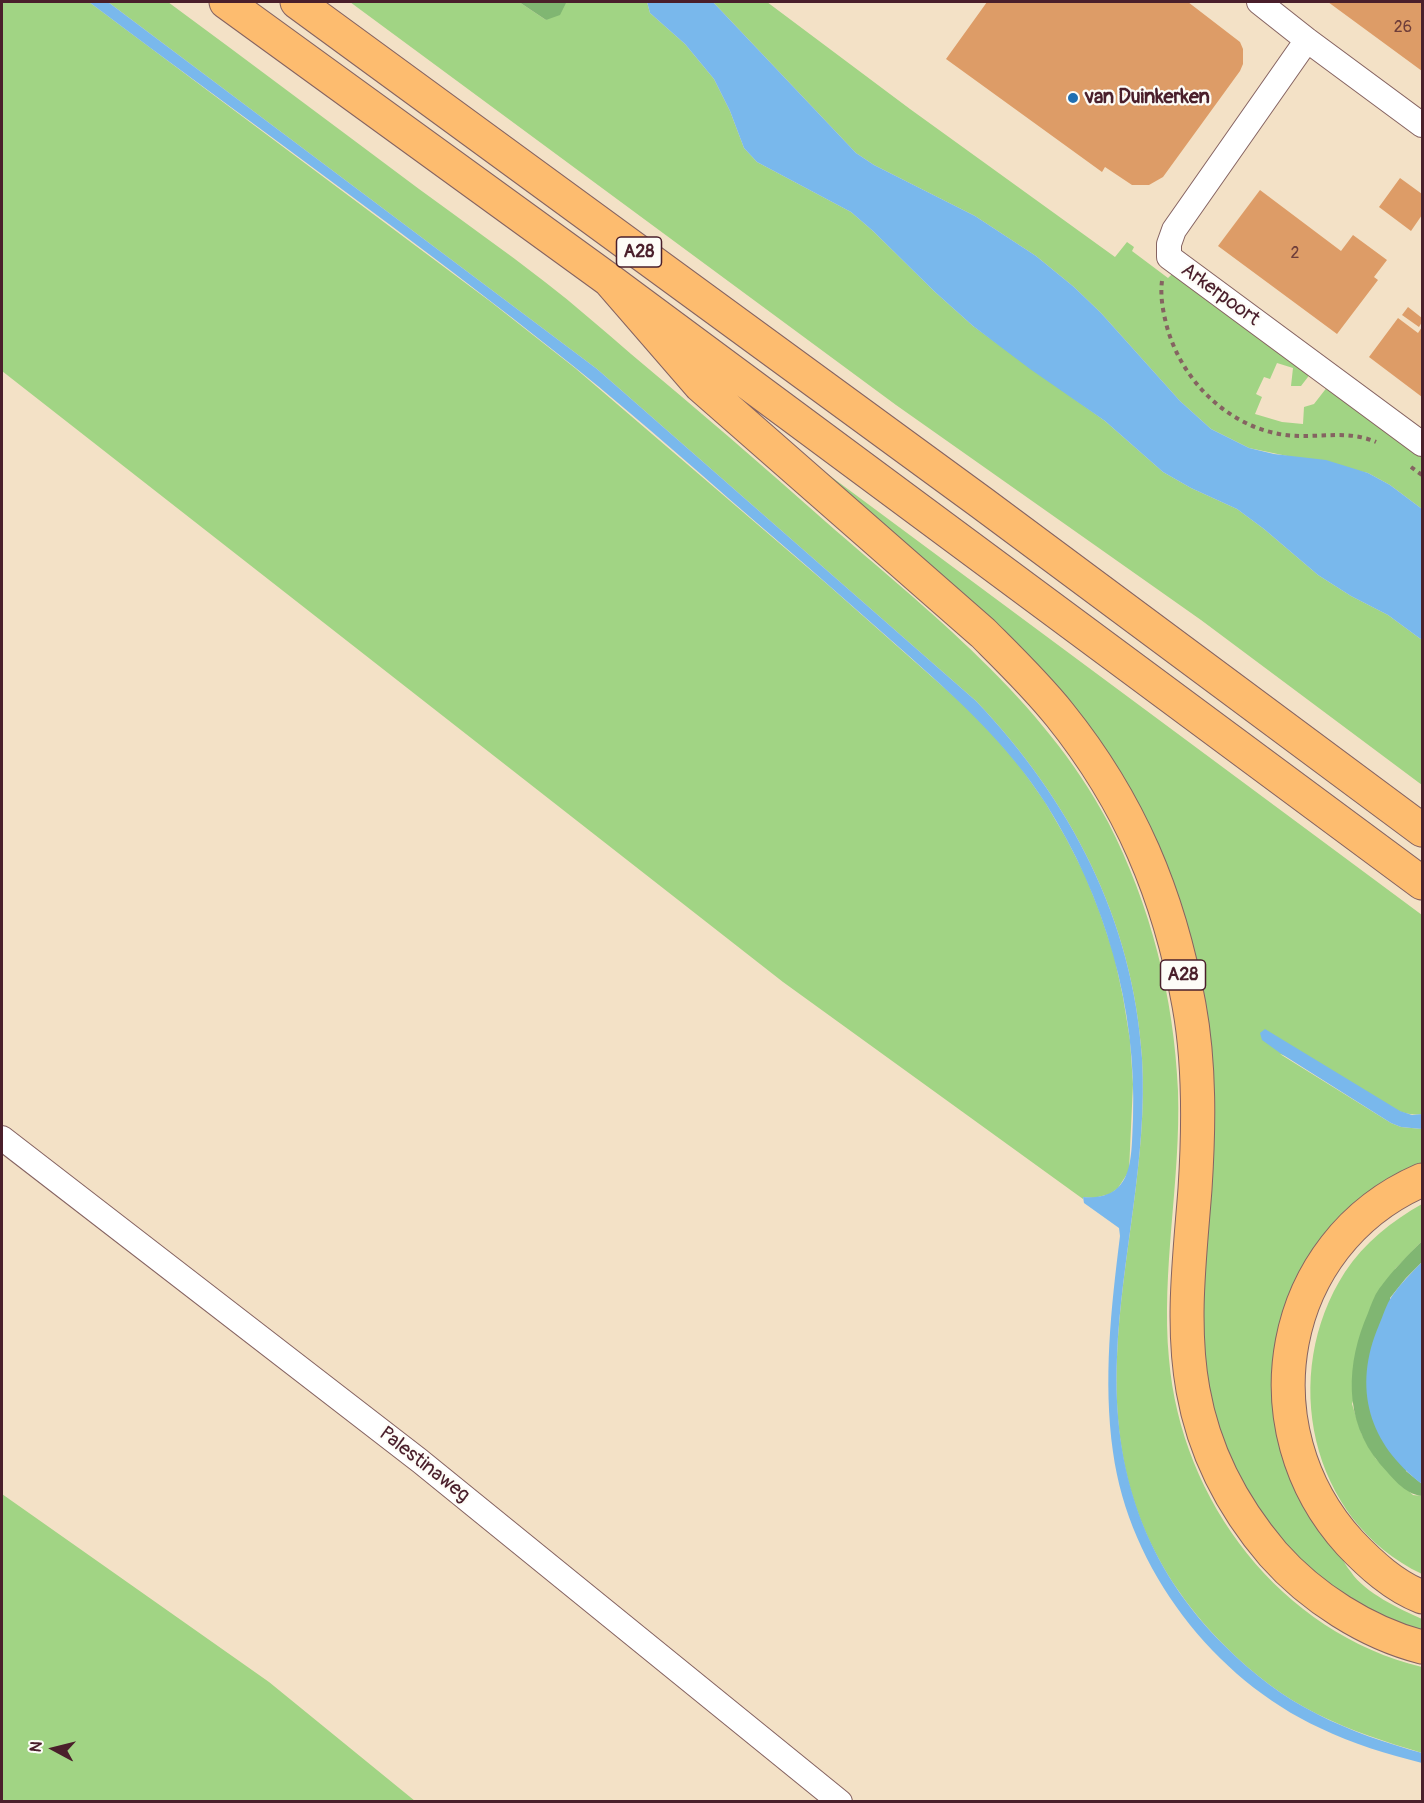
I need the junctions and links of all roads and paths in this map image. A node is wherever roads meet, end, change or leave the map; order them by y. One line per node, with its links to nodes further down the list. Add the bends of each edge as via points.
1 (226, 2): 7 (highway, A28)
2 (297, 2): 12 (highway, A28, via 982,502)
3 (1259, 2): 4 (street)
4 (1307, 40): 5 (street); 6 (street, Arkerpoort, via 1174,230)
5 (1422, 125)
6 (1169, 258): 8 (street, Arkerpoort); 9 (path, via 1161,289 1165,321 1186,372 1203,392 1233,415 1267,431 1299,436 1353,435)
7 (609, 280): 13 (highway, A28); 17 (highway, A28, via 700,385 1013,663 1059,714 1105,777 1124,810 1171,922 1190,1008 1198,1115 1188,1284 1189,1357 1193,1391 1215,1466 1253,1531 1306,1587 1365,1624)
8 (1422, 444)
9 (1385, 447)
10 (1404, 461): 11 (path)
11 (1422, 475)
12 (1422, 830)
13 (1422, 883)
14 (2, 1138): 18 (street, Palestinaweg, via 420,1461)
15 (1422, 1180): 16 (highway, via 1359,1221 1318,1273 1293,1335 1287,1396 1290,1423 1305,1474 1330,1519 1387,1577)
16 (1422, 1597)
17 (1422, 1647)
18 (840, 1802)

